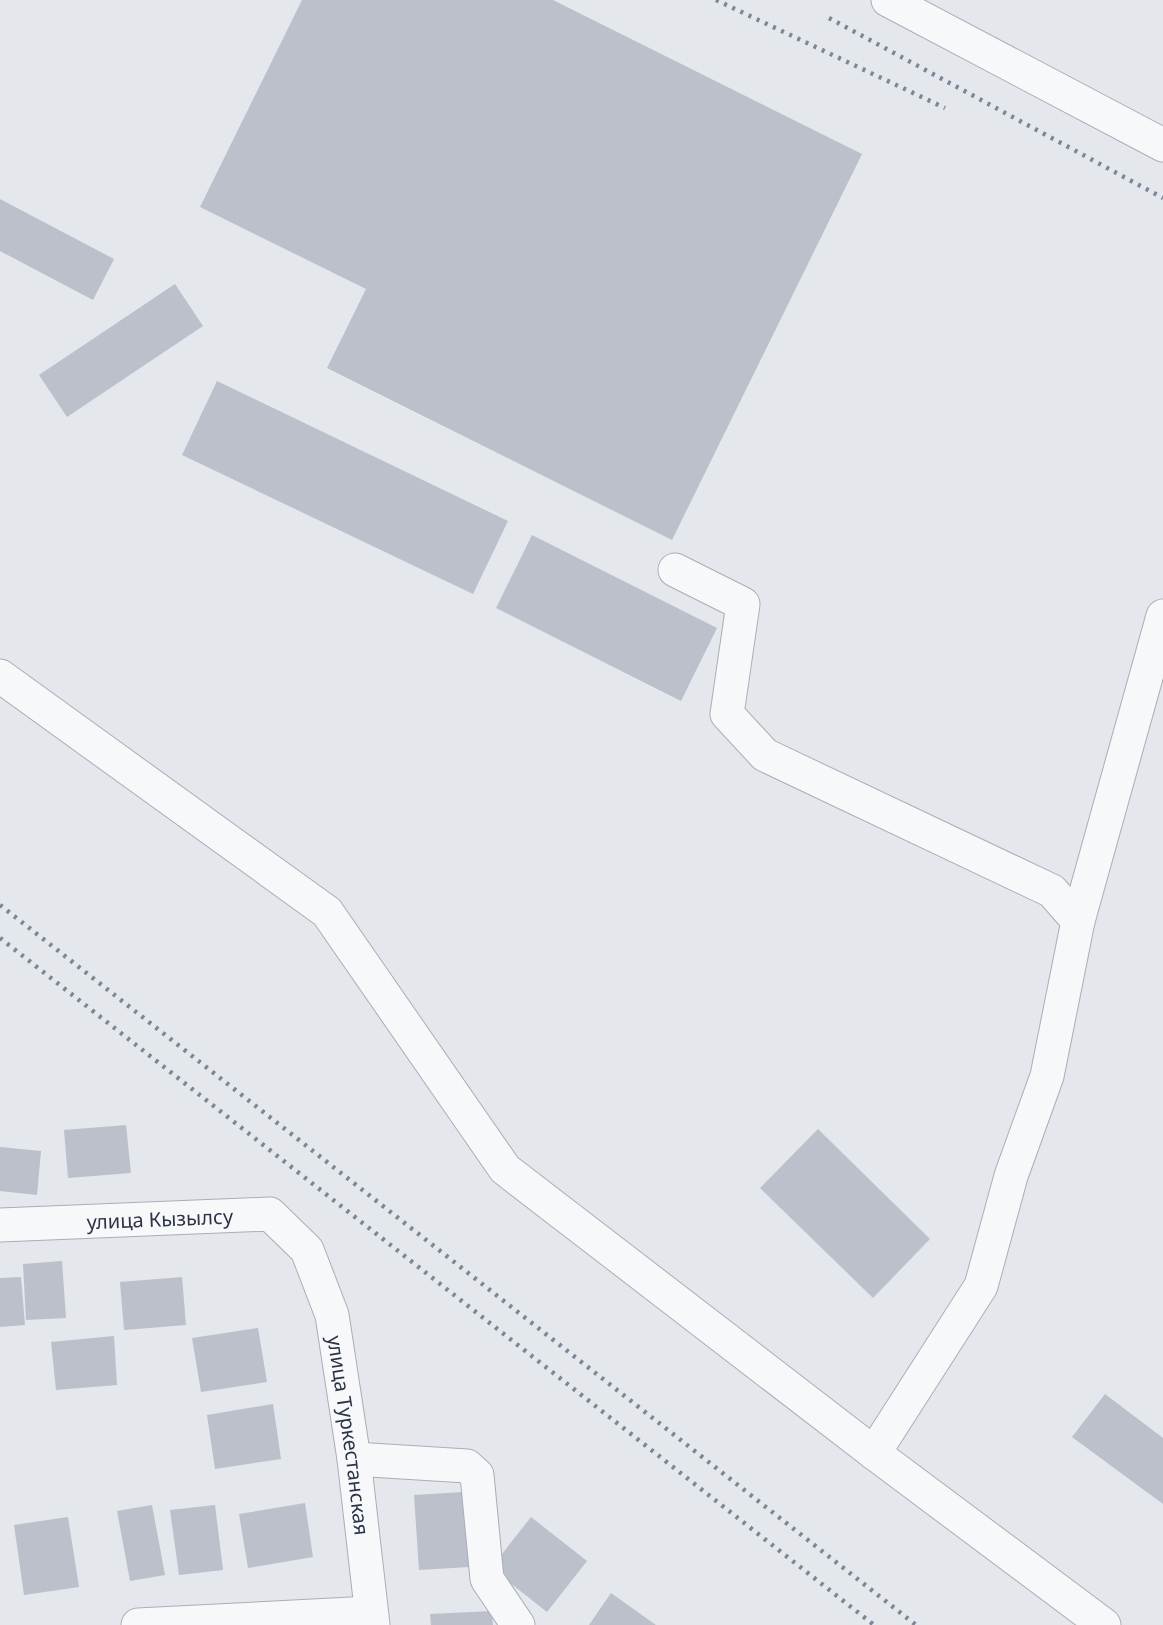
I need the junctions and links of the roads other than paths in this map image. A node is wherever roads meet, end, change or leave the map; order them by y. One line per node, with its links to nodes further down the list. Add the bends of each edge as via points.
1 (888, 0): 2 (street)
2 (1163, 145)
3 (675, 570): 6 (street, via 743,604 727,714 765,755 1052,891)
4 (1163, 616): 6 (street)
5 (0, 676): 9 (street, via 327,912 505,1168)
6 (1078, 921): 9 (street, via 1047,1076 1011,1176 981,1286)
7 (0, 1225): 8 (street, улица Кызылсу, via 270,1214)
8 (307, 1250): 10 (street, улица Туркестанская, via 332,1315)
9 (874, 1453): 14 (street)
10 (354, 1459): 11 (street, улица Туркестанская); 13 (street, via 466,1466 477,1475 487,1578)
11 (372, 1619): 12 (street)
12 (138, 1625)
13 (518, 1625)
14 (1104, 1625)

